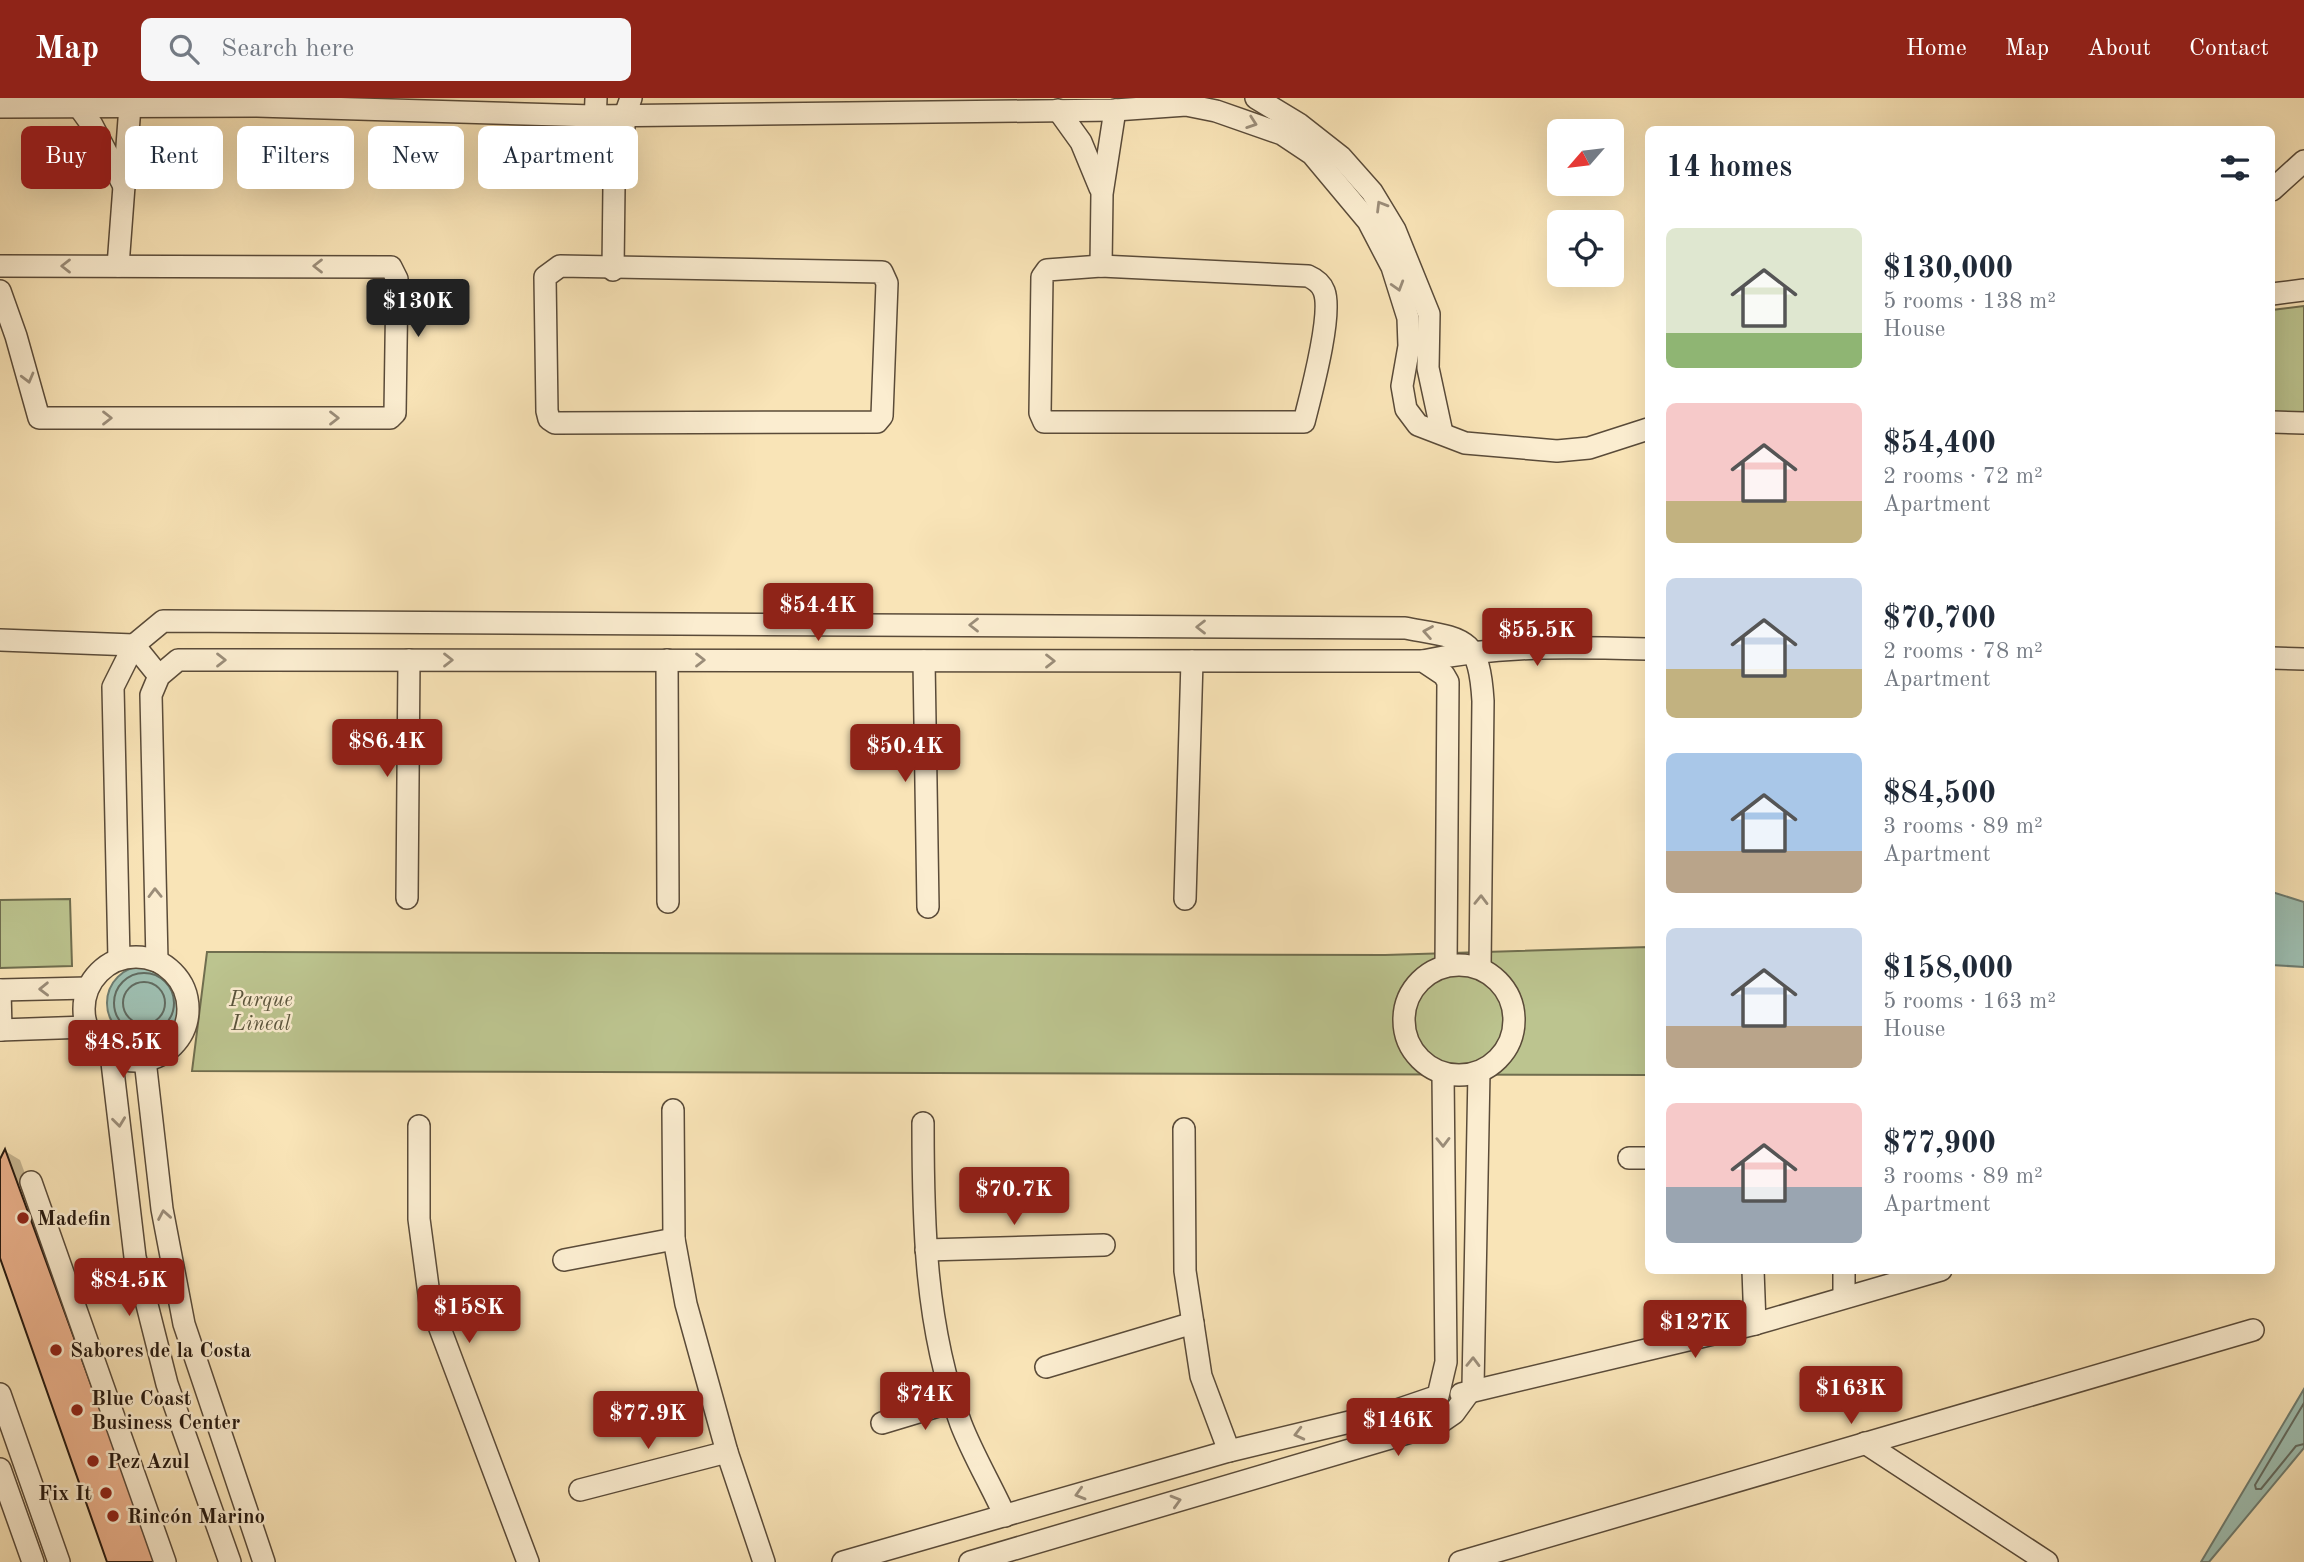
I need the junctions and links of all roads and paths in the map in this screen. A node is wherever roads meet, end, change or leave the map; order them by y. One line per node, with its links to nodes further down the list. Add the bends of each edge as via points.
1 (1256, 98): 27 (street, one-way to 1, via 1395,230 1372,192 1310,132)
2 (171, 102): 5 (street); 9 (street)
3 (1186, 102): 11 (street); 28 (street, one-way to 28, via 1282,134 1312,153 1368,221 1392,267)
4 (964, 104): 6 (street); 10 (street)
5 (130, 106): 8 (street); 12 (street)
6 (628, 106): 9 (street); 14 (street)
7 (0, 107): 8 (street)
8 (79, 107): 17 (street)
9 (594, 107): 13 (street)
10 (1058, 110): 11 (street); 19 (street, via 1081,142)
11 (1115, 110): 19 (street)
12 (129, 126)
13 (594, 126)
14 (625, 126)
15 (2304, 161): 16 (street)
16 (2275, 187)
17 (125, 188): 21 (street)
18 (614, 189): 23 (street)
19 (1102, 194): 22 (street)
20 (0, 266): 21 (street, one-way to 20)
21 (118, 266): 25 (street, one-way to 21, via 39,418 390,418 396,414 397,279 391,267)
22 (1101, 266): 22 (street, via 1047,270 1042,277 1040,413 1044,422 1304,422 1327,311 1324,290 1314,279)
23 (613, 270): 23 (street, via 560,266 545,277 547,411 555,423 877,422 882,416 887,283 882,272)
24 (2304, 290): 26 (street)
25 (0, 291)
26 (2275, 294)
27 (1429, 319): 28 (street); 29 (street)
28 (1408, 330): 30 (street)
29 (1430, 385): 30 (street); 34 (street)
30 (1402, 386): 34 (street, via 1406,409 1418,425)
31 (2275, 422): 32 (street)
32 (2304, 423)
33 (1645, 430): 34 (street, via 1589,448 1557,452 1465,443)
34 (1442, 433)
35 (798, 624): 37 (street, via 163,621); 39 (street, one-way to 35, via 1453,637 1405,628); 44 (street)
36 (0, 640): 37 (street)
37 (134, 645): 48 (street); 53 (street, via 113,687)
38 (1645, 649): 39 (street)
39 (1472, 651): 47 (street); 56 (street, one-way to 39, via 1483,701 1481,665)
40 (2275, 658): 41 (street)
41 (2304, 659)
42 (409, 660): 43 (street, one-way to 43); 48 (street, one-way to 42, via 178,660); 49 (street)
43 (667, 660): 44 (street, one-way to 44); 51 (street)
44 (797, 660): 45 (street)
45 (924, 661): 46 (street, one-way to 46); 52 (street)
46 (1192, 661): 47 (street); 50 (street)
47 (1423, 661): 55 (street, via 1448,682)
48 (159, 676): 54 (street, one-way to 48, via 151,695)
49 (407, 898)
50 (1185, 899)
51 (668, 902)
52 (928, 907)
53 (119, 959): 54 (street); 57 (street, via 101,971)
54 (156, 961): 62 (street, via 181,983 187,1015 173,1045)
55 (1446, 965): 56 (street); 64 (street, via 1429,972 1416,985 1406,1000 1403,1018 1406,1036 1426,1065)
56 (1480, 968): 63 (street, via 1508,994 1514,1031 1495,1063)
57 (88, 988): 58 (street, one-way to 58); 59 (street)
58 (0, 990): 60 (street)
59 (87, 1027): 60 (street); 61 (street)
60 (1, 1030)
61 (111, 1054): 62 (street); 92 (street, one-way to 92, via 135,1256 167,1384)
62 (145, 1060): 90 (street, one-way to 62, via 184,1324 162,1209)
63 (1479, 1072): 64 (street); 82 (street, one-way to 63, via 1473,1387)
64 (1443, 1074): 84 (street, one-way to 84, via 1446,1362)
65 (673, 1110): 70 (street)
66 (923, 1123): 72 (street)
67 (419, 1126): 101 (street, via 419,1219 430,1302)
68 (1184, 1129): 78 (street, via 1185,1271)
69 (31, 1182): 98 (street)
70 (674, 1239): 73 (street); 89 (street, via 686,1304)
71 (1104, 1245): 72 (street)
72 (926, 1250): 85 (street, via 936,1333)
73 (564, 1260)
74 (1753, 1274): 79 (street)
75 (1844, 1274): 77 (street)
76 (1927, 1274): 77 (street)
77 (1844, 1297): 79 (street)
78 (1193, 1323): 81 (street); 88 (street, via 1201,1376)
79 (1755, 1324): 82 (street)
80 (2253, 1330): 87 (street)
81 (1046, 1367)
82 (1469, 1393): 84 (street); 104 (street, one-way to 82, via 1438,1424 1454,1413)
83 (0, 1394): 97 (street)
84 (1438, 1396): 88 (street, one-way to 88, via 1391,1412)
85 (955, 1401): 86 (street); 94 (street, via 961,1424)
86 (882, 1423)
87 (1865, 1443): 105 (street); 106 (street)
88 (1229, 1451): 94 (street, one-way to 94)
89 (727, 1452): 93 (street); 102 (street)
90 (230, 1462): 92 (street); 100 (street)
91 (0, 1469): 96 (street)
92 (198, 1471): 99 (street)
93 (580, 1490)
94 (1005, 1516): 95 (street)
95 (887, 1556): 103 (street)
96 (33, 1562)
97 (59, 1562)
98 (165, 1562)
99 (230, 1562)
100 (264, 1562)
101 (528, 1562)
102 (764, 1562)
103 (843, 1562)
104 (970, 1562)
105 (1460, 1562)
106 (2047, 1562)

